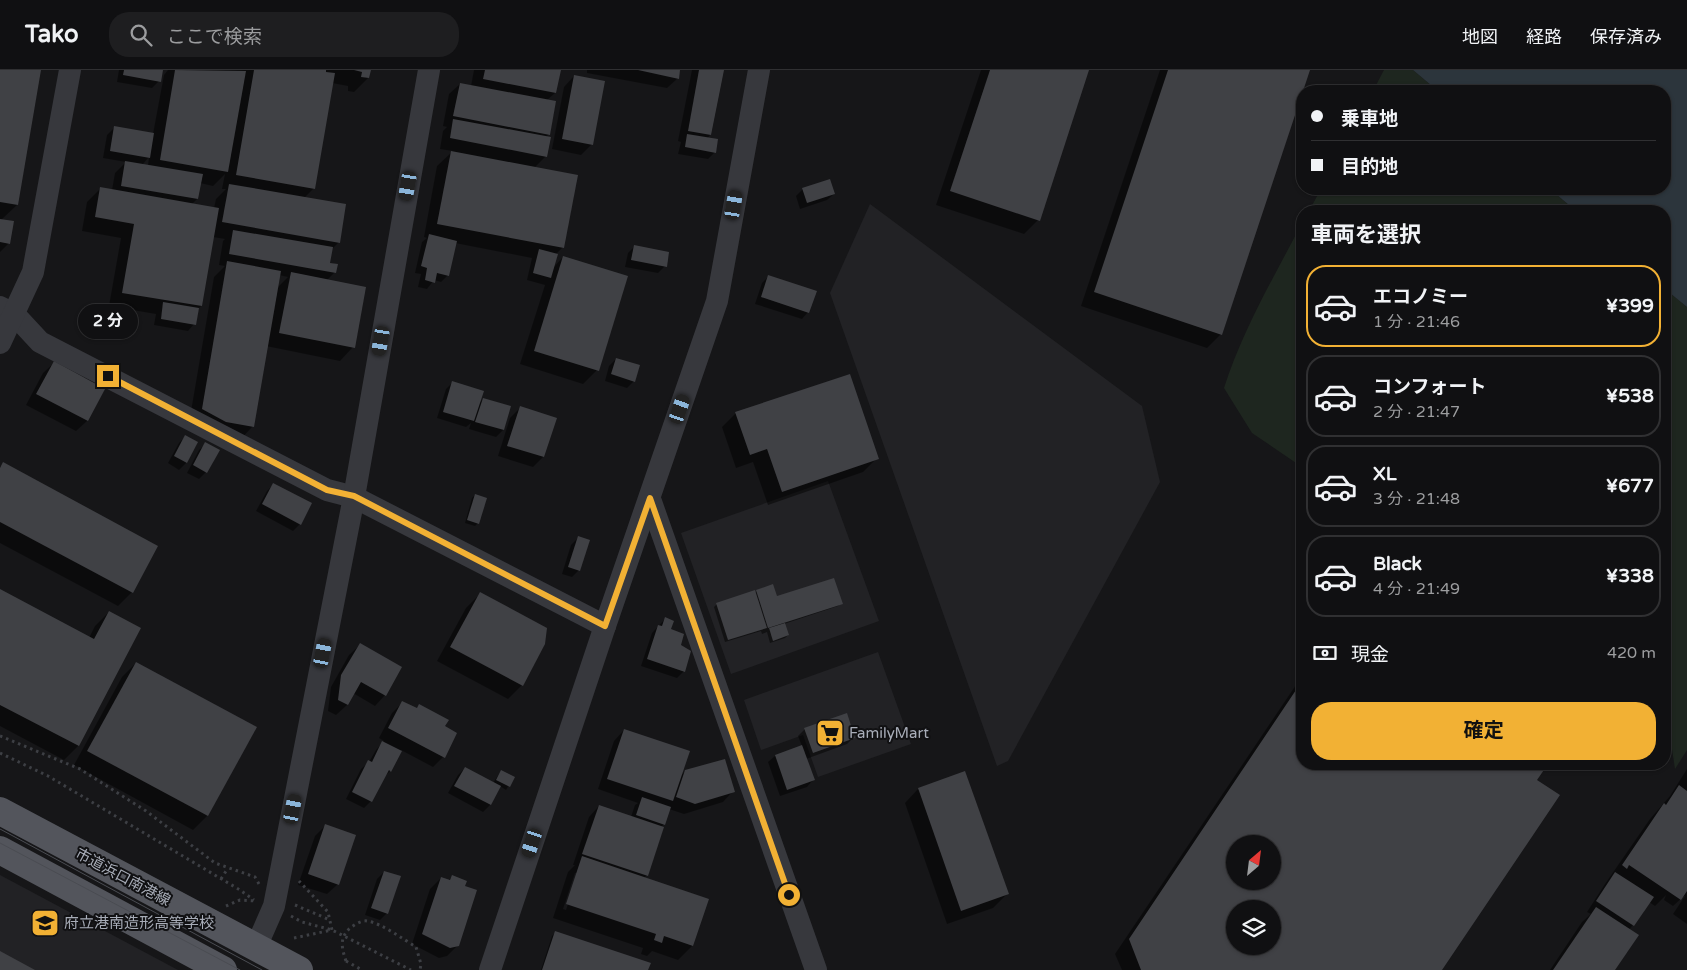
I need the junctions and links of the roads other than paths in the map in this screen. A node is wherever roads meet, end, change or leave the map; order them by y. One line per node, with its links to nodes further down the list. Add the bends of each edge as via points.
1 (70, 70): 4 (street, via 33,272)
2 (429, 70): 6 (street)
3 (759, 70): 7 (street, via 717,301)
4 (7, 310): 5 (street); 6 (street, via 40,342 327,490)
5 (0, 343)
6 (354, 496): 8 (street); 11 (street, via 270,901)
7 (650, 498): 8 (street); 15 (street)
8 (605, 626): 14 (street)
9 (0, 811): 11 (main road, 市道浜口南港線)
10 (0, 850): 12 (main road)
11 (256, 948): 13 (main road, 市道浜口南港線)
12 (223, 970)
13 (299, 970)
14 (490, 970)
15 (816, 970)

